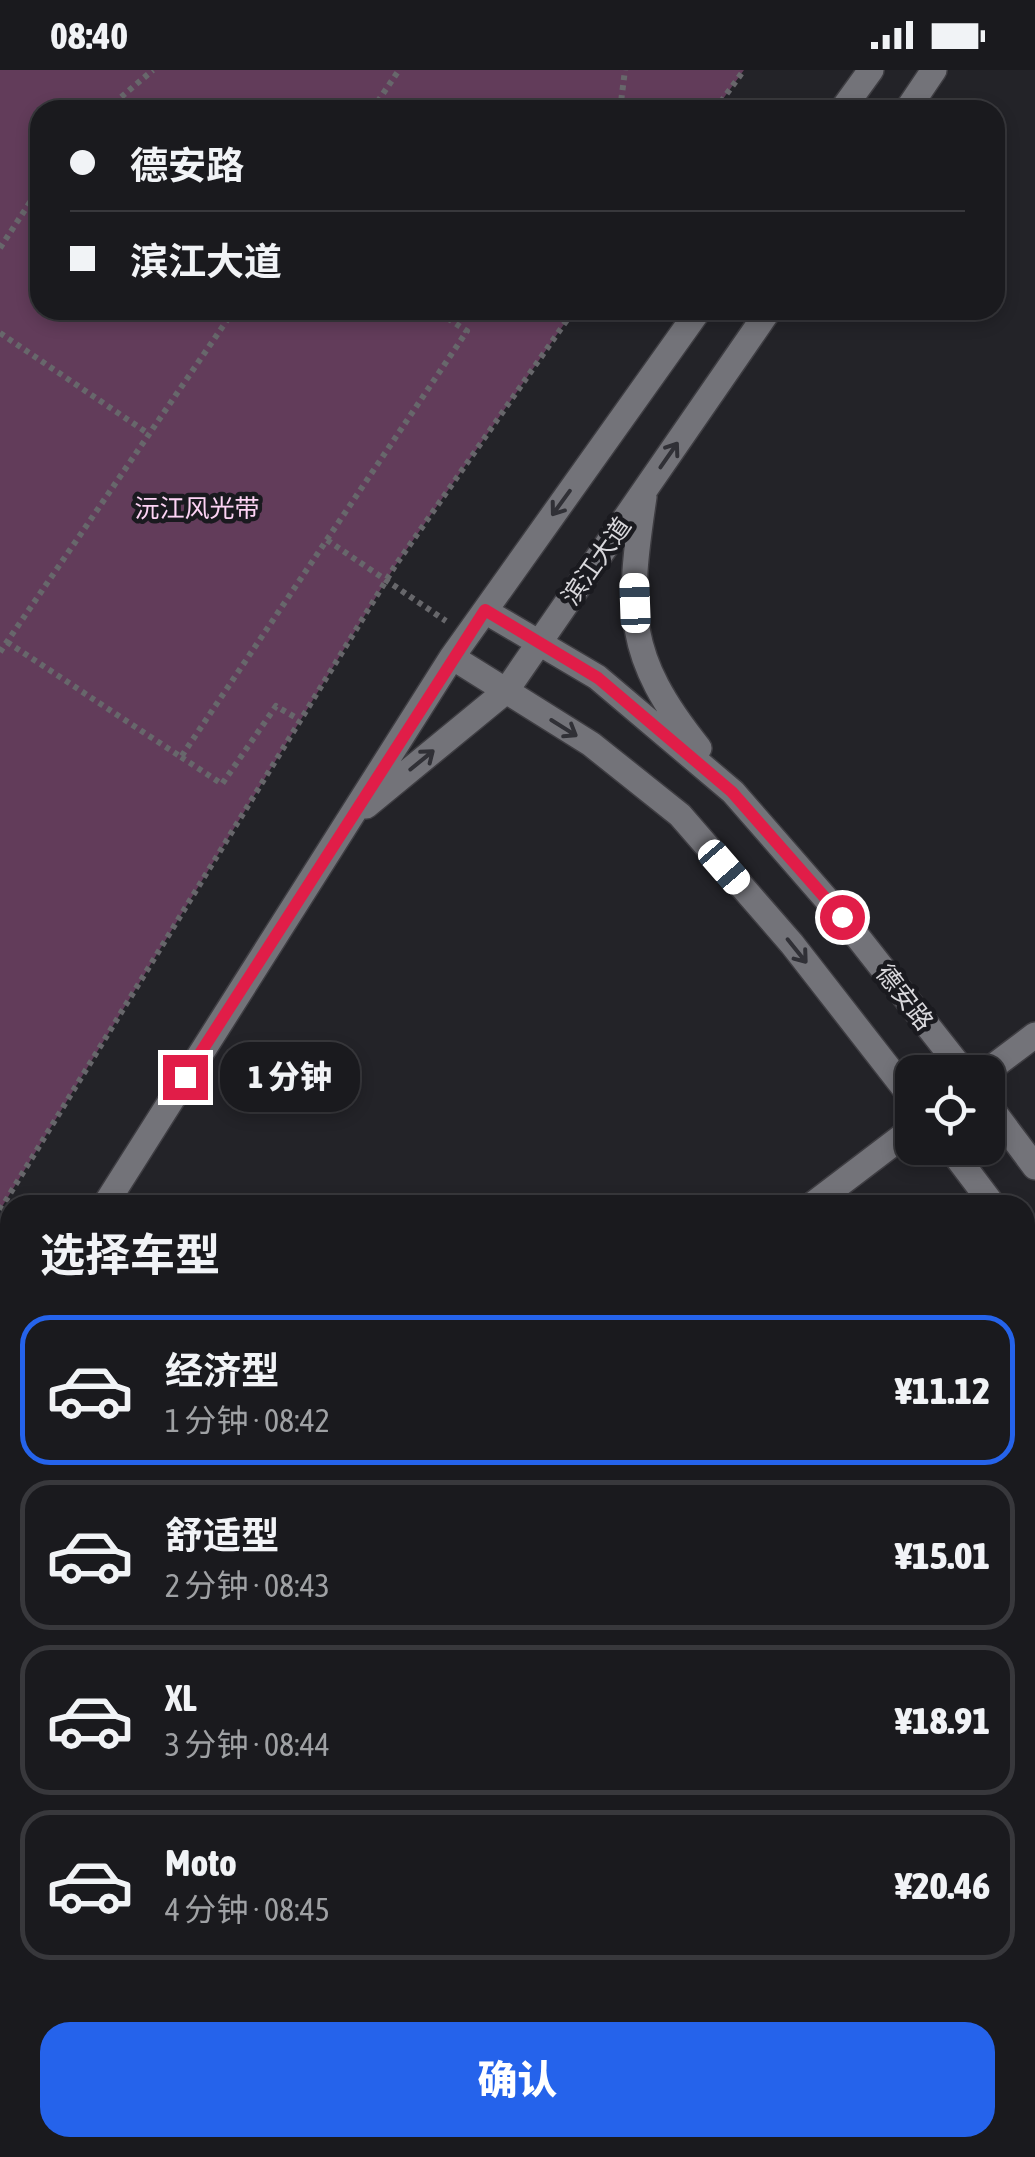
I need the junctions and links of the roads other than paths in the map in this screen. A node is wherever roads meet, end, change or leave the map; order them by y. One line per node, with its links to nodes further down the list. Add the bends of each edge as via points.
1 (871, 70): 3 (street)
2 (934, 70): 4 (street)
3 (849, 100)
4 (913, 100)
5 (693, 320): 8 (street, 滨江大道, one-way to 8)
6 (762, 320): 7 (street, 滨江大道, one-way to 6)
7 (646, 489): 9 (street, 滨江大道); 12 (street, via 634,567 636,638 661,701)
8 (485, 610): 9 (street, 德安路); 10 (street, 滨江大道)
9 (541, 641): 11 (street, 滨江大道); 12 (street, 德安路, via 598,678)
10 (452, 657): 11 (street); 13 (street, 滨江大道)
11 (506, 691): 13 (street, 滨江大道, one-way to 11); 17 (street, one-way to 17, via 590,744 680,815)
12 (732, 792): 15 (street, 德安路)
13 (347, 822): 22 (street, 滨江大道)
14 (1035, 1036): 16 (street)
15 (951, 1055)
16 (1005, 1058)
17 (895, 1076)
18 (1005, 1126): 21 (street)
19 (895, 1142): 23 (street)
20 (963, 1165): 24 (street)
21 (1035, 1166)
22 (111, 1195)
23 (825, 1195)
24 (985, 1195)

